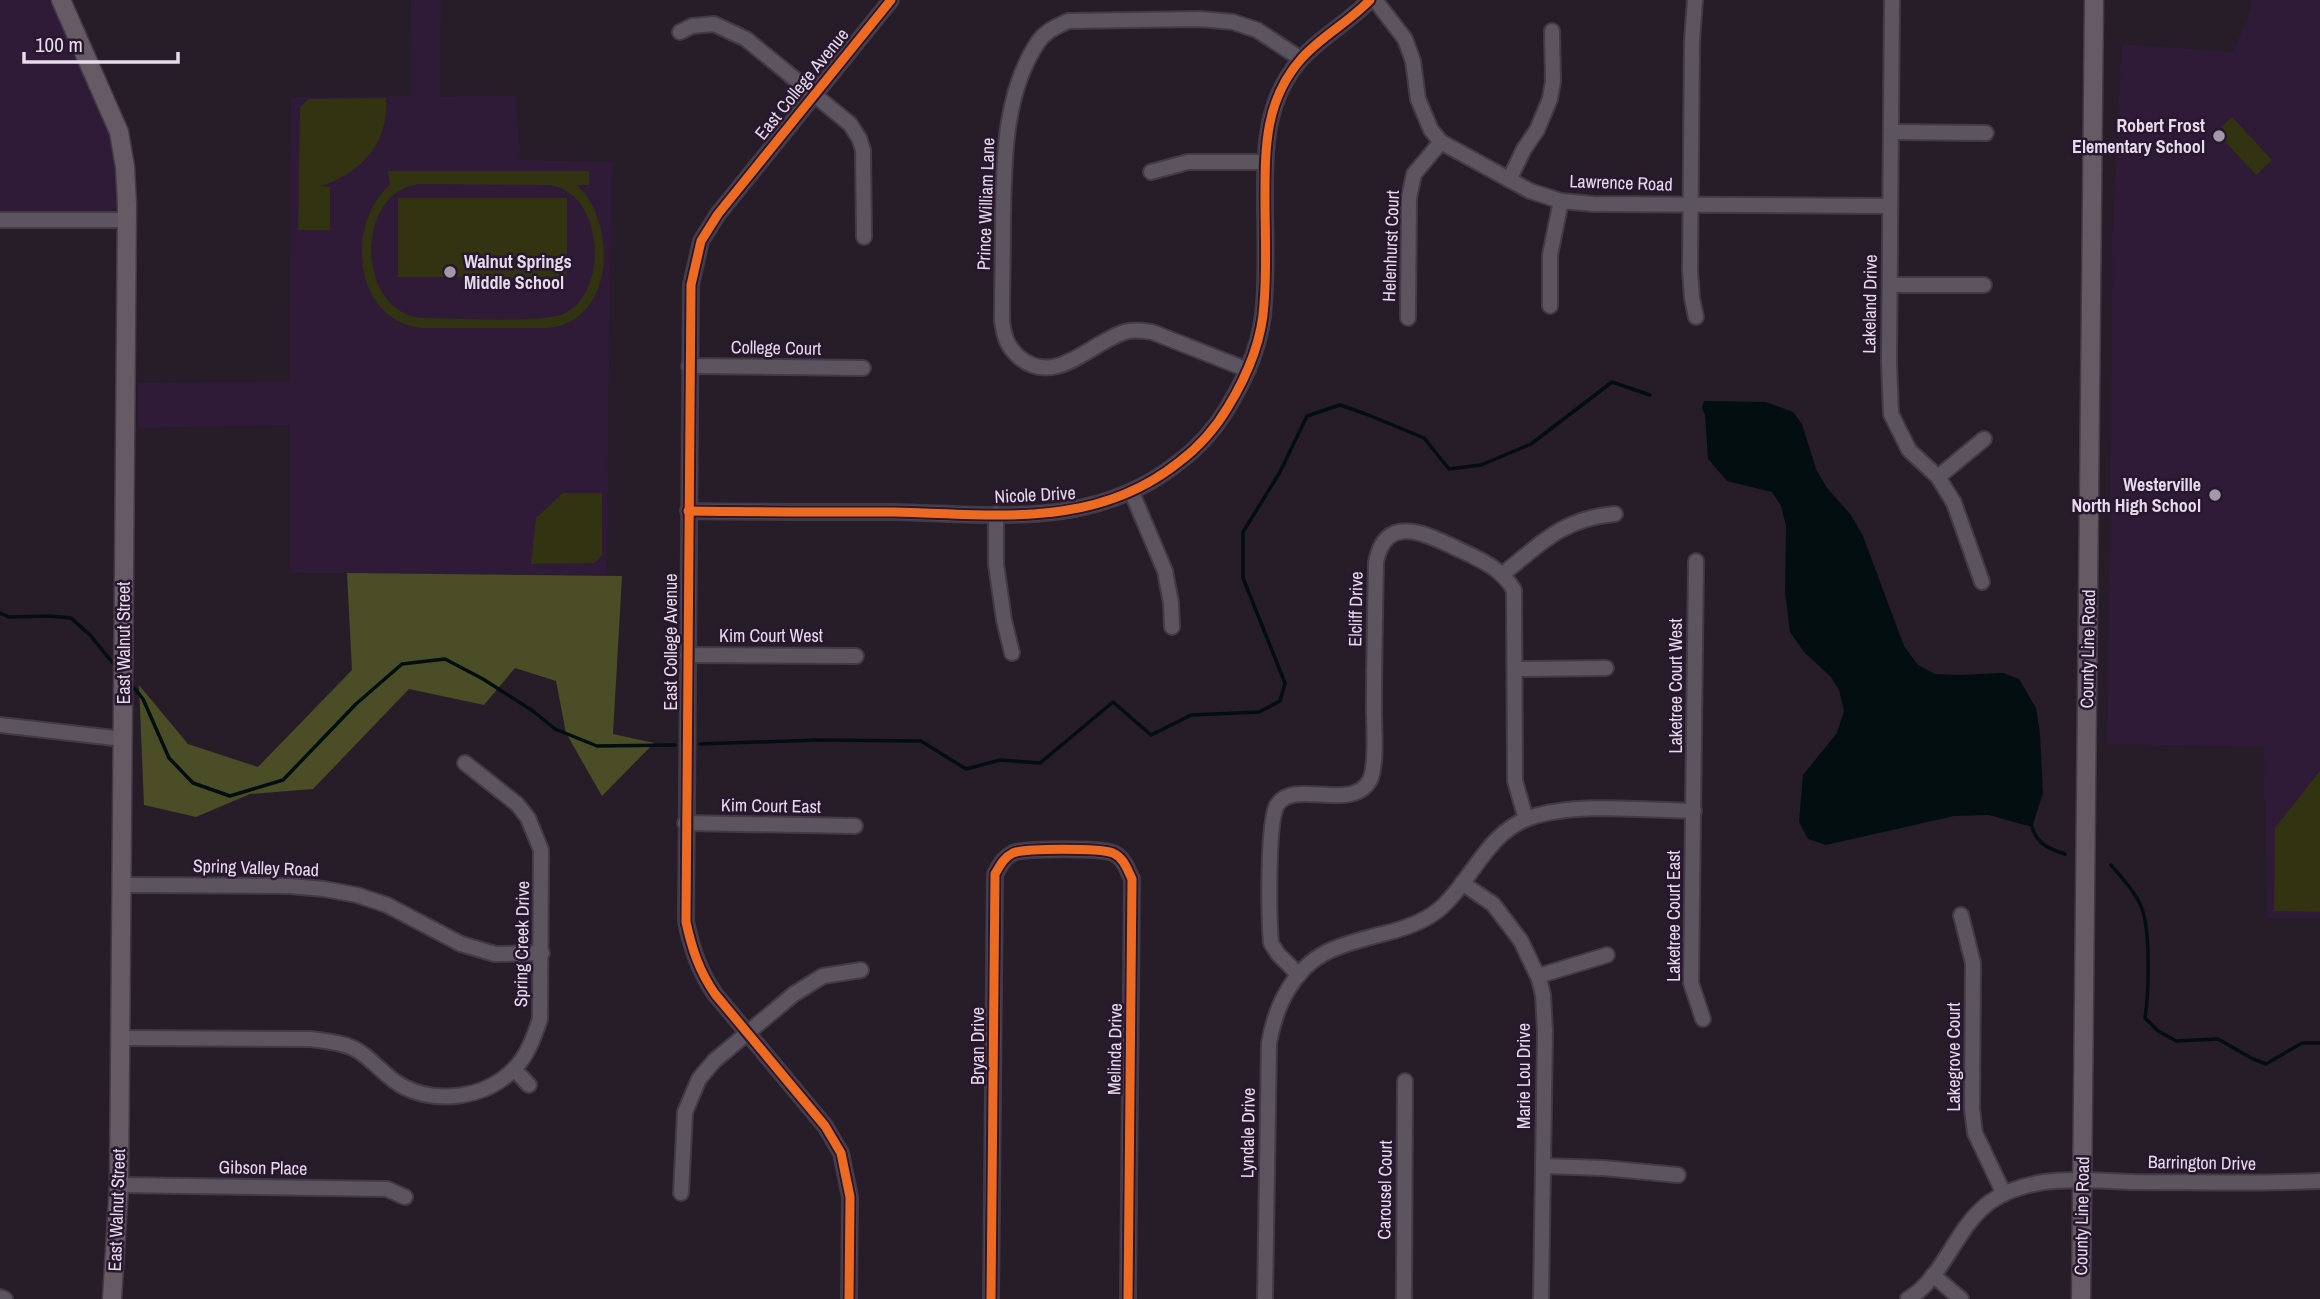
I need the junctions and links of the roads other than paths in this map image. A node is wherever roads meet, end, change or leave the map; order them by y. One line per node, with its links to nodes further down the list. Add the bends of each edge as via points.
1 (61, 0): 21 (main road, East Walnut Street, via 119,132)
2 (891, 0): 10 (street, East College Avenue)
3 (1372, 0): 9 (street, Nicole Drive); 13 (street, via 1405,39 1418,99)
4 (1695, 0): 18 (street)
5 (1892, 0): 11 (street, Lakeland Drive)
6 (2094, 0): 71 (main road, County Line Road)
7 (1552, 31): 16 (street, via 1550,99)
8 (680, 32): 10 (street, via 714,24 746,39)
9 (1301, 59): 14 (street, Nicole Drive, via 1276,99); 30 (street, Prince William Lane, via 1257,30 1233,22 1068,21 1039,40 1023,72 1004,149 1002,320 1010,349 1030,366 1049,368 1068,363 1124,332 1138,330)
10 (814, 95): 22 (street, via 850,124 859,138 865,164); 28 (street, East College Avenue, via 737,189 701,242 691,285)
11 (1891, 132): 12 (street); 19 (street, Lakeland Drive)
12 (1986, 133)
13 (1441, 142): 16 (street, Lawrence Road); 27 (street, Helenhurst Court, via 1414,174 1409,198)
14 (1265, 162): 15 (street, via 1188,162); 30 (street, Nicole Drive, via 1264,308)
15 (1151, 172)
16 (1509, 180): 17 (street, Lawrence Road)
17 (1561, 201): 18 (street, Lawrence Road); 25 (street, via 1550,255)
18 (1691, 204): 19 (street, Lawrence Road); 26 (street, via 1690,287)
19 (1890, 206): 23 (street, Lakeland Drive)
20 (0, 220): 21 (street)
21 (127, 220): 47 (main road, East Walnut Street)
22 (864, 237)
23 (1890, 285): 24 (street); 32 (street, Lakeland Drive, via 1891,414 1909,450)
24 (1984, 285)
25 (1550, 306)
26 (1696, 317)
27 (1408, 318)
28 (689, 366): 29 (street, College Court); 34 (street, East College Avenue)
29 (863, 368)
30 (1248, 370): 33 (street, Nicole Drive, via 1211,432 1164,474)
31 (1984, 439): 32 (street)
32 (1938, 477): 39 (street, Lakeland Drive, via 1954,503)
33 (1132, 493): 35 (street, Nicole Drive, via 1088,508); 40 (street, via 1165,571)
34 (688, 511): 35 (street, Nicole Drive); 42 (street, East College Avenue)
35 (996, 514): 41 (street, via 996,564)
36 (1615, 514): 38 (street, via 1563,527)
37 (1696, 561): 49 (street, Laketree Court West)
38 (1503, 573): 45 (street, via 1514,590); 60 (street, Elcliff Drive, via 1425,533 1410,530 1396,533 1379,550 1370,780 1347,795 1287,797 1277,805 1270,833 1272,943)
39 (1982, 582)
40 (1172, 627)
41 (1012, 653)
42 (687, 655): 43 (street, Kim Court West); 51 (street, East College Avenue)
43 (856, 656)
44 (1606, 668): 45 (street)
45 (1515, 669): 50 (street, via 1515,781)
46 (0, 725): 47 (street)
47 (123, 739): 55 (main road, East Walnut Street)
48 (466, 764): 57 (street, Spring Creek Drive, via 517,804 536,834 543,868)
49 (1694, 811): 50 (street, via 1579,810); 62 (street, Laketree Court East, via 1691,983)
50 (1526, 819): 54 (street, Lyndale Drive, via 1500,835)
51 (685, 823): 52 (street, Kim Court East); 63 (street, East College Avenue, via 686,922 692,950 701,974)
52 (855, 826)
53 (1066, 850): 81 (street, Bryan Drive, via 1012,853 995,874); 82 (street, Melinda Drive, via 1112,853 1124,861 1132,879)
54 (1462, 883): 60 (street, Lyndale Drive, via 1429,917 1334,948); 61 (street, Marie Lou Drive, via 1493,904 1521,940)
55 (123, 885): 57 (street, Spring Valley Road, via 324,889 387,905 461,944 495,954); 64 (main road, East Walnut Street)
56 (1961, 915): 74 (street, Lakegrove Court, via 1973,963 1975,1133)
57 (542, 953): 65 (street, Spring Creek Drive, via 540,1019 533,1041)
58 (1607, 955): 61 (street)
59 (861, 970): 63 (street, via 823,976 794,993)
60 (1299, 975): 83 (street, Lyndale Drive, via 1282,999 1269,1044)
61 (1538, 976): 68 (street, Marie Lou Drive, via 1545,1032)
62 (1703, 1018)
63 (748, 1032): 73 (street, via 714,1061 691,1095 685,1112); 80 (street, East College Avenue, via 825,1126 841,1153 850,1197)
64 (121, 1038): 65 (street, Spring Creek Drive, via 334,1042 354,1048 395,1082 432,1096 468,1095); 72 (main road, East Walnut Street)
65 (514, 1069): 67 (street)
66 (1405, 1081): 84 (street, Carousel Court)
67 (529, 1085)
68 (1543, 1166): 69 (street); 85 (street, Marie Lou Drive)
69 (1678, 1175)
70 (2320, 1181): 71 (street, Barrington Drive)
71 (2083, 1182): 74 (street, Barrington Drive, via 2042,1182); 88 (main road, County Line Road)
72 (119, 1185): 75 (street, Gibson Place, via 387,1189); 79 (main road, East Walnut Street)
73 (681, 1193)
74 (2004, 1194): 76 (street, Barrington Drive, via 1975,1214)
75 (405, 1197)
76 (1933, 1275): 86 (street, Barrington Drive); 87 (street)
77 (0, 1297): 78 (street)
78 (5, 1299)
79 (112, 1299)
80 (849, 1299)
81 (991, 1299)
82 (1128, 1299)
83 (1265, 1299)
84 (1404, 1299)
85 (1541, 1299)
86 (1908, 1299)
87 (1961, 1299)
88 (2081, 1299)

